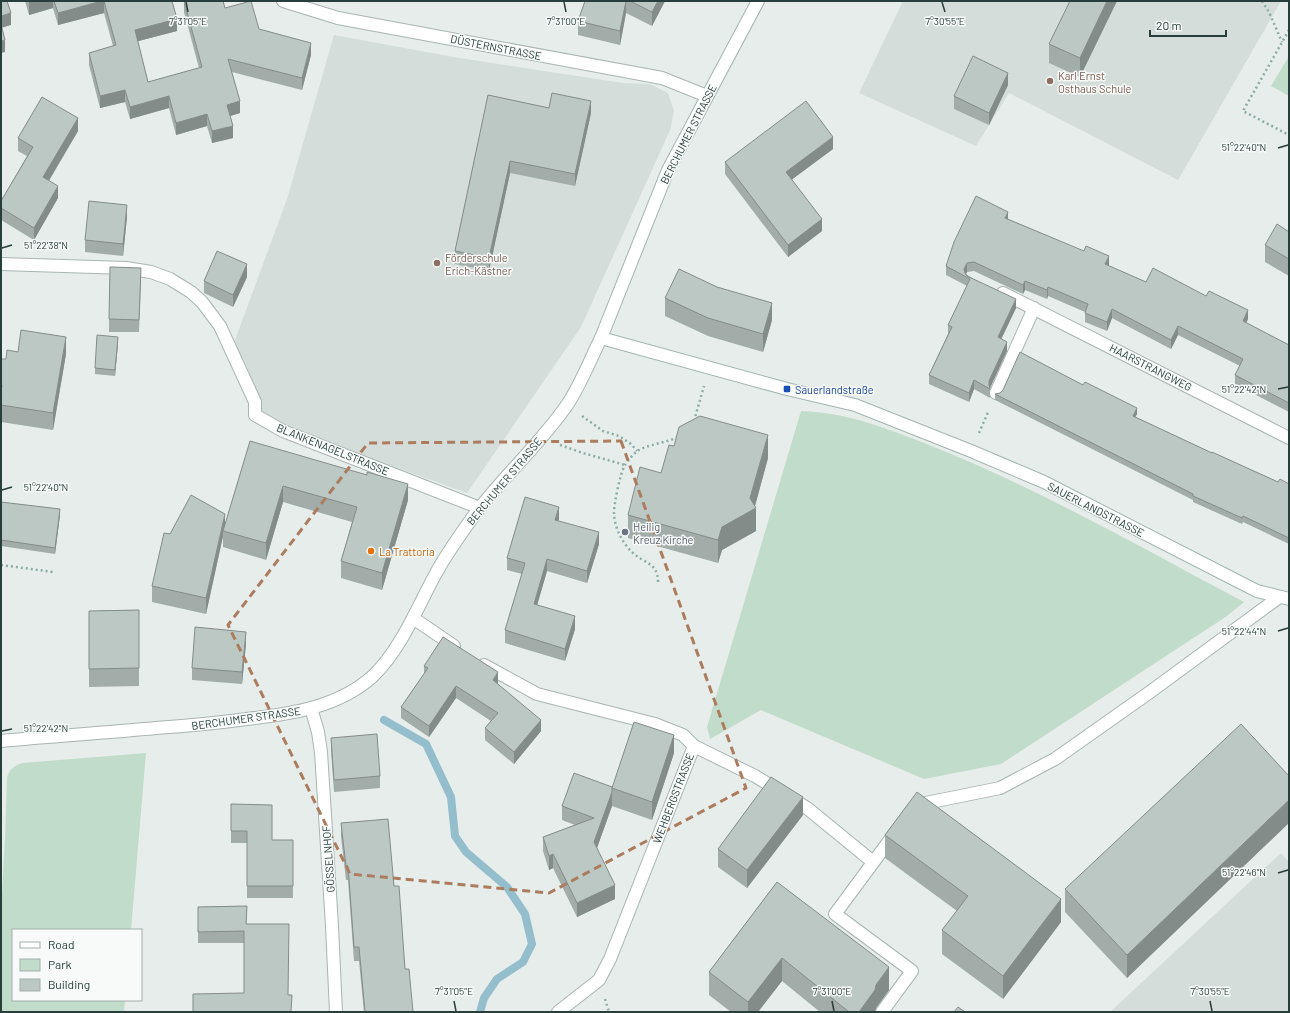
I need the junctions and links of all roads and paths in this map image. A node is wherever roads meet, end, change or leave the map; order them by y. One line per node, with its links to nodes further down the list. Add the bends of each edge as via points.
1 (283, 1): 6 (street, DÜSTERNSTRASSE, via 338,18 662,78)
2 (758, 1): 6 (street, BERCHUMER STRASSE)
3 (1262, 1): 5 (path)
4 (1289, 30): 5 (path)
5 (1282, 42): 7 (path, via 1243,111)
6 (707, 96): 11 (street, BERCHUMER STRASSE, via 668,170)
7 (1289, 135)
8 (1, 264): 22 (street, BLANKENAGELSTRASSE, via 126,268 151,272 170,279 202,302 220,326 255,402 255,415 283,431)
9 (992, 288): 10 (street, HAARSTRANGWEG)
10 (1034, 308): 12 (street); 17 (street, HAARSTRANGWEG)
11 (601, 338): 14 (street, BERCHUMER STRASSE, via 582,380); 19 (street, SAUERLANDSTRASSE, via 855,405)
12 (996, 394): 19 (path)
13 (699, 401): 15 (path)
14 (567, 405): 18 (path, via 603,431 631,444); 22 (street, BERCHUMER STRASSE)
15 (693, 425)
16 (679, 436): 18 (path)
17 (1289, 438)
18 (637, 451): 21 (path)
19 (971, 451): 26 (street, SAUERLANDSTRASSE, via 1044,482 1258,591)
20 (582, 453): 21 (path)
21 (625, 465): 25 (path, via 614,514 617,527 632,552 654,567 658,573)
22 (480, 508): 27 (street, BERCHUMER STRASSE, via 437,572)
23 (1, 566): 24 (path)
24 (53, 572)
25 (658, 582)
26 (1284, 599): 33 (street, via 1056,759 1000,788 915,806)
27 (413, 618): 28 (street); 30 (street, BERCHUMER STRASSE, via 388,660 372,676 354,690)
28 (463, 652)
29 (475, 660): 32 (street, WEHBERGSTRASSE, via 537,694 655,724 683,735)
30 (311, 708): 31 (street, BERCHUMER STRASSE, via 214,724); 36 (street, GÖSSELNHOF, via 321,752)
31 (1, 741)
32 (694, 746): 35 (street, via 755,776 807,808); 37 (street, WEHBERGSTRASSE, via 610,959 599,980)
33 (910, 812)
34 (901, 824): 35 (street)
35 (873, 862): 38 (street, via 834,914 912,971)
36 (336, 1012)
37 (558, 1012)
38 (882, 1012)

